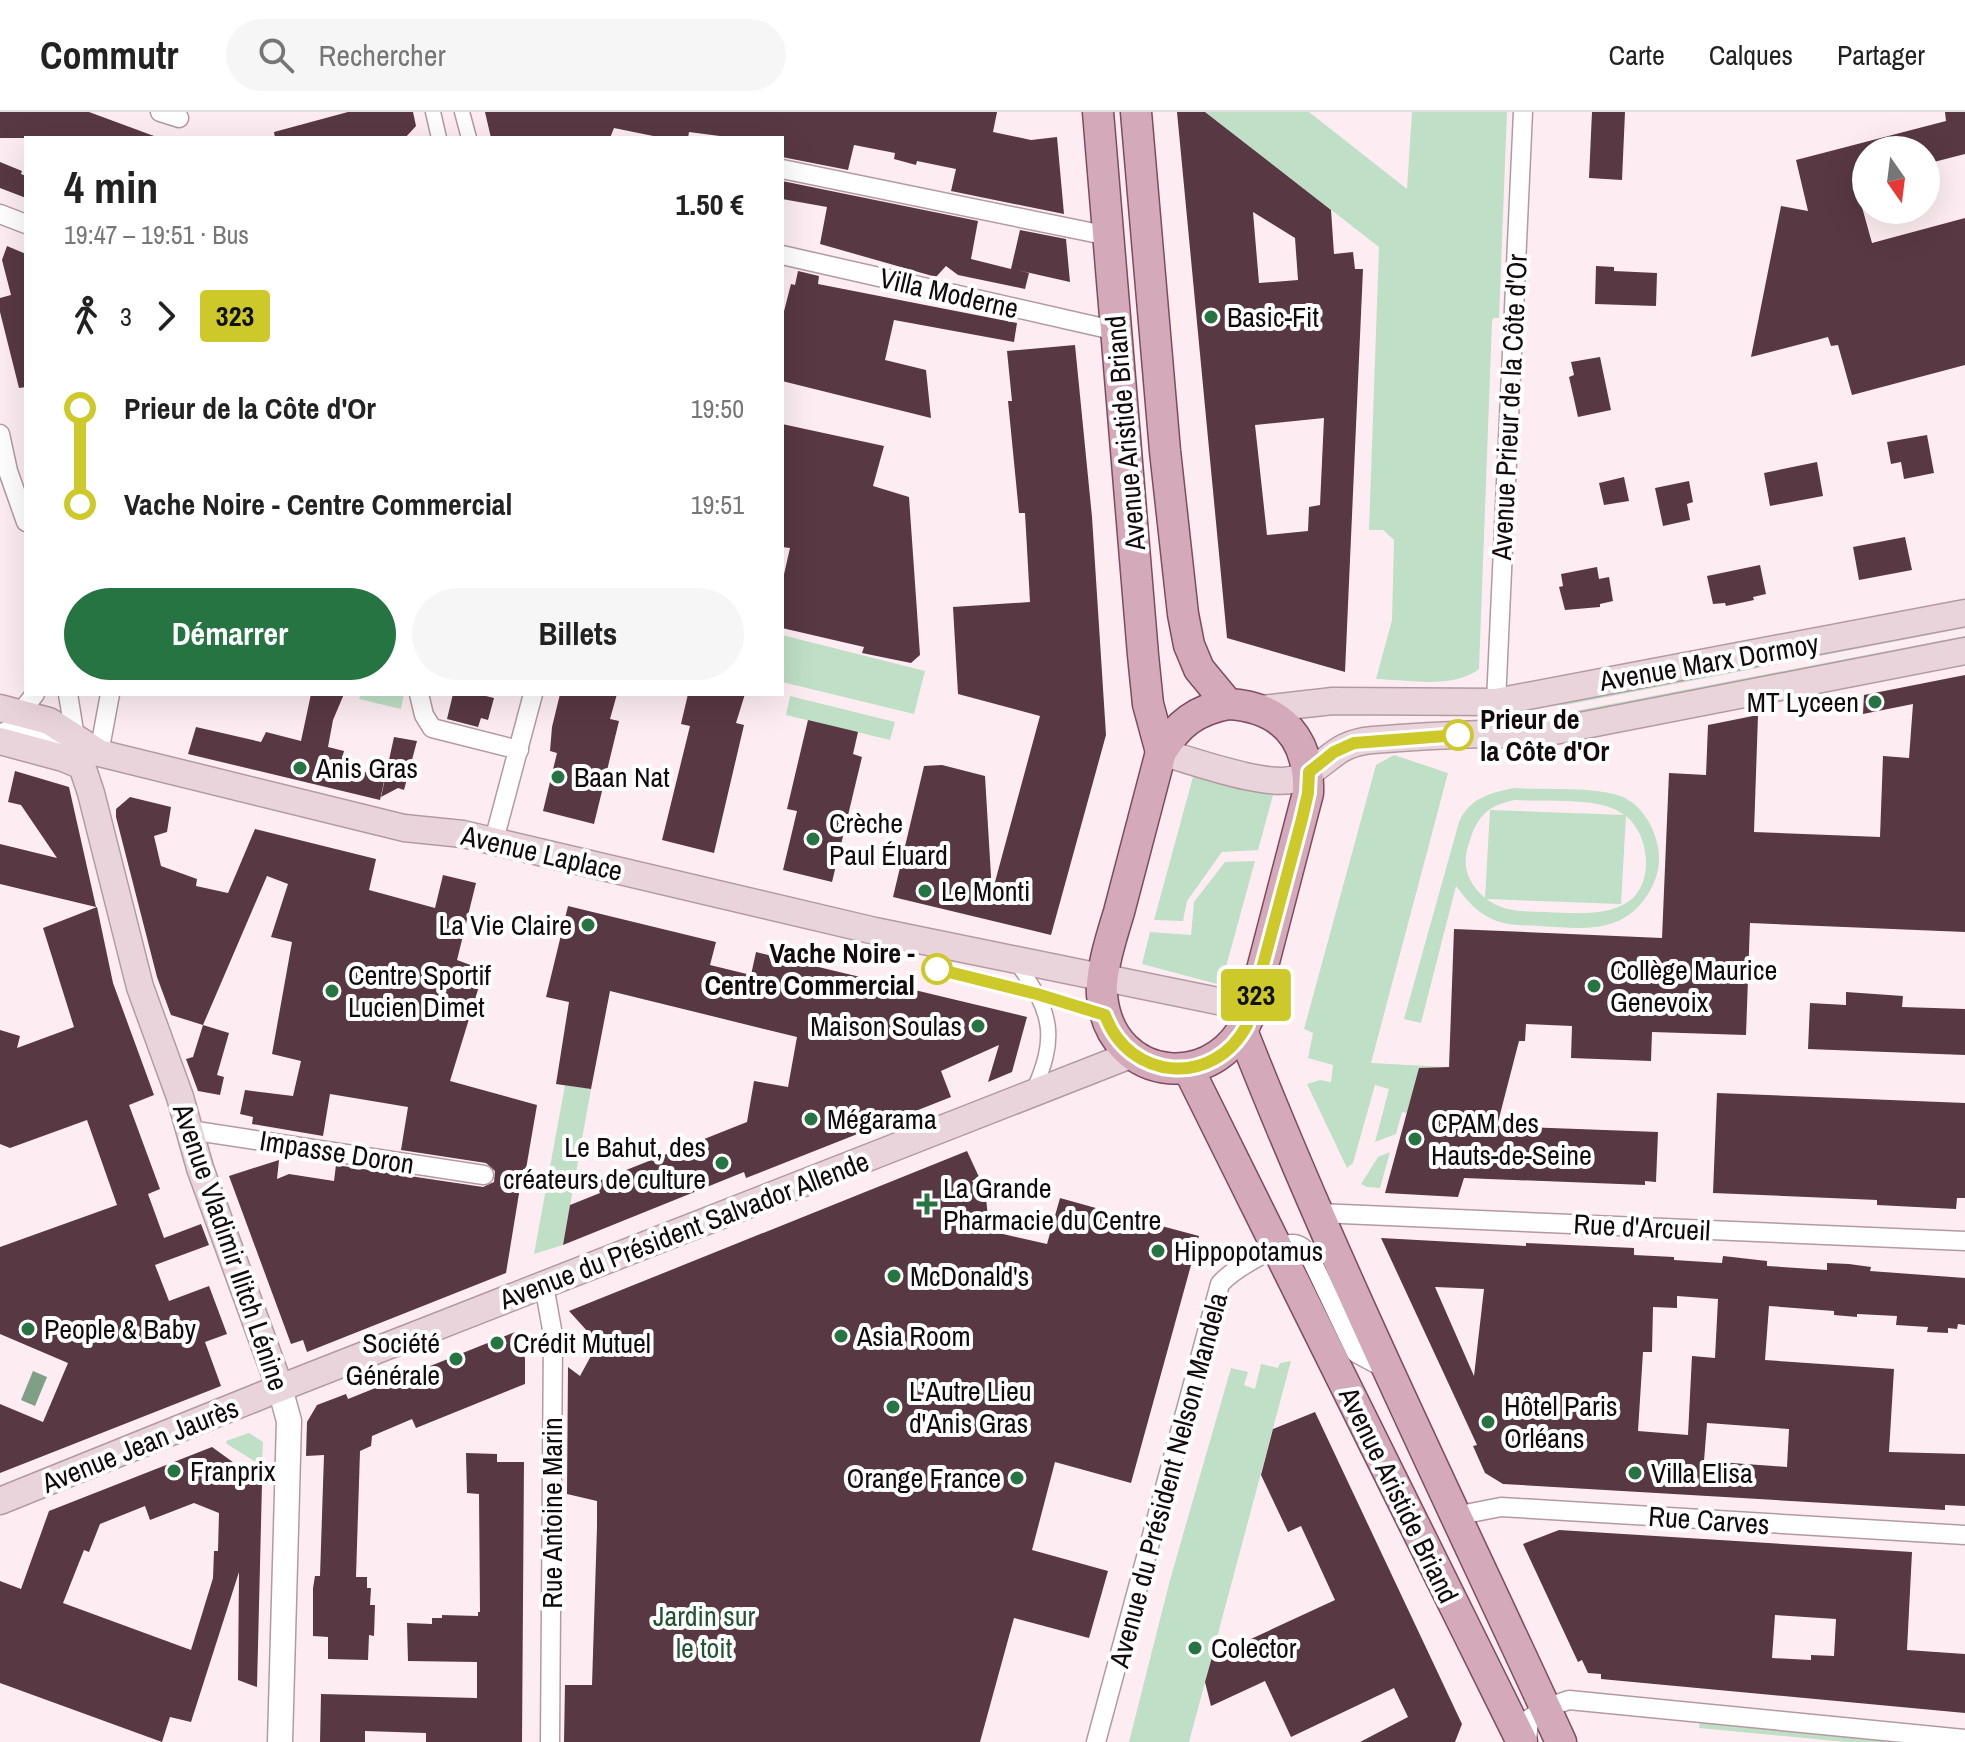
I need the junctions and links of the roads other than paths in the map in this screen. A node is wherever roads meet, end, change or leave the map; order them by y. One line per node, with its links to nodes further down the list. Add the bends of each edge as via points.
1 (160, 112): 7 (street)
2 (433, 112): 8 (street)
3 (462, 112): 9 (street)
4 (1098, 112): 13 (main road, Avenue Aristide Briand)
5 (1136, 112): 25 (main road, Avenue Aristide Briand, via 1183,614 1199,669)
6 (1523, 112): 24 (street, Avenue Prieur de la Côte d'Or)
7 (179, 118)
8 (439, 136)
9 (468, 136)
10 (784, 169): 13 (street)
11 (0, 214): 12 (street)
12 (24, 223)
13 (1109, 236): 15 (main road, Avenue Aristide Briand)
14 (784, 255): 15 (street, Villa Moderne)
15 (1117, 331): 32 (main road, Avenue Aristide Briand, via 1146,694)
16 (0, 434): 17 (street)
17 (24, 516)
18 (1965, 613): 24 (main road, Avenue Marx Dormoy)
19 (1965, 651): 28 (main road, Avenue Marx Dormoy, via 1544,733)
20 (68, 696): 29 (street)
21 (109, 696): 33 (street)
22 (419, 696): 31 (street, via 432,728)
23 (532, 696): 31 (street)
24 (1496, 702): 26 (main road, Avenue Marx Dormoy, via 1333,701); 28 (main road)
25 (1228, 704): 26 (main road, Avenue Aristide Briand); 32 (main road, Avenue Aristide Briand, via 1185,721)
26 (1261, 709): 34 (main road, Avenue Aristide Briand, via 1294,734)
27 (14, 711): 29 (main road, Avenue Laplace, via 49,721)
28 (1497, 735): 34 (main road, Avenue Marx Dormoy, via 1354,743)
29 (74, 736): 33 (main road, Avenue Laplace)
30 (0, 741): 33 (main road, Avenue Laplace, via 63,758)
31 (519, 750): 35 (street)
32 (1161, 752): 34 (main road, via 1275,782); 37 (main road, Avenue Aristide Briand)
33 (90, 759): 35 (main road, Avenue Laplace, via 404,828); 42 (main road, Avenue Vladimir Ilitch Lénine, via 91,793 140,987)
34 (1309, 772): 38 (main road, Avenue Aristide Briand, via 1305,806)
35 (494, 840): 36 (main road, Avenue Laplace)
36 (1015, 960): 37 (main road, Avenue Laplace); 41 (street, via 1037,994 1049,1027 1050,1044)
37 (1104, 978): 38 (main road, Avenue Laplace); 39 (main road, Avenue Aristide Briand, via 1109,1026)
38 (1247, 1020): 40 (main road, via 1214,1060); 44 (main road, Avenue Aristide Briand)
39 (1133, 1054): 40 (main road, via 1158,1066); 41 (main road, Avenue du Président Salvador Allende)
40 (1188, 1068): 46 (main road, Avenue Aristide Briand)
41 (1031, 1094): 47 (main road, Avenue du Président Salvador Allende)
42 (190, 1130): 43 (street, Impasse Doron); 49 (main road, Avenue Vladimir Ilitch Lénine)
43 (484, 1175)
44 (1319, 1213): 45 (street, Rue d'Arcueil); 48 (main road, Avenue Aristide Briand)
45 (1965, 1241)
46 (1278, 1248): 48 (street, Avenue Aristide Briand, via 1294,1244 1305,1250 1356,1353); 57 (street, Avenue du Président Nelson Mandela, via 1220,1284); 58 (main road, Avenue Aristide Briand)
47 (544, 1285): 49 (main road, Avenue du Président Salvador Allende); 56 (street, Rue Antoine Marin, via 553,1335)
48 (1388, 1370): 51 (main road, Avenue Aristide Briand)
49 (280, 1388): 50 (main road, Avenue Jean Jaurès); 55 (street, Avenue Vladimir Ilitch Lénine, via 289,1421)
50 (0, 1501)
51 (1455, 1516): 52 (street, Rue Carves, via 1501,1507); 53 (main road, Avenue Aristide Briand)
52 (1965, 1535)
53 (1545, 1708): 54 (street, via 1569,1700); 58 (street, via 1529,1719); 59 (main road, Avenue Aristide Briand)
54 (1965, 1739)
55 (280, 1742)
56 (550, 1742)
57 (1096, 1742)
58 (1524, 1742)
59 (1561, 1742)

